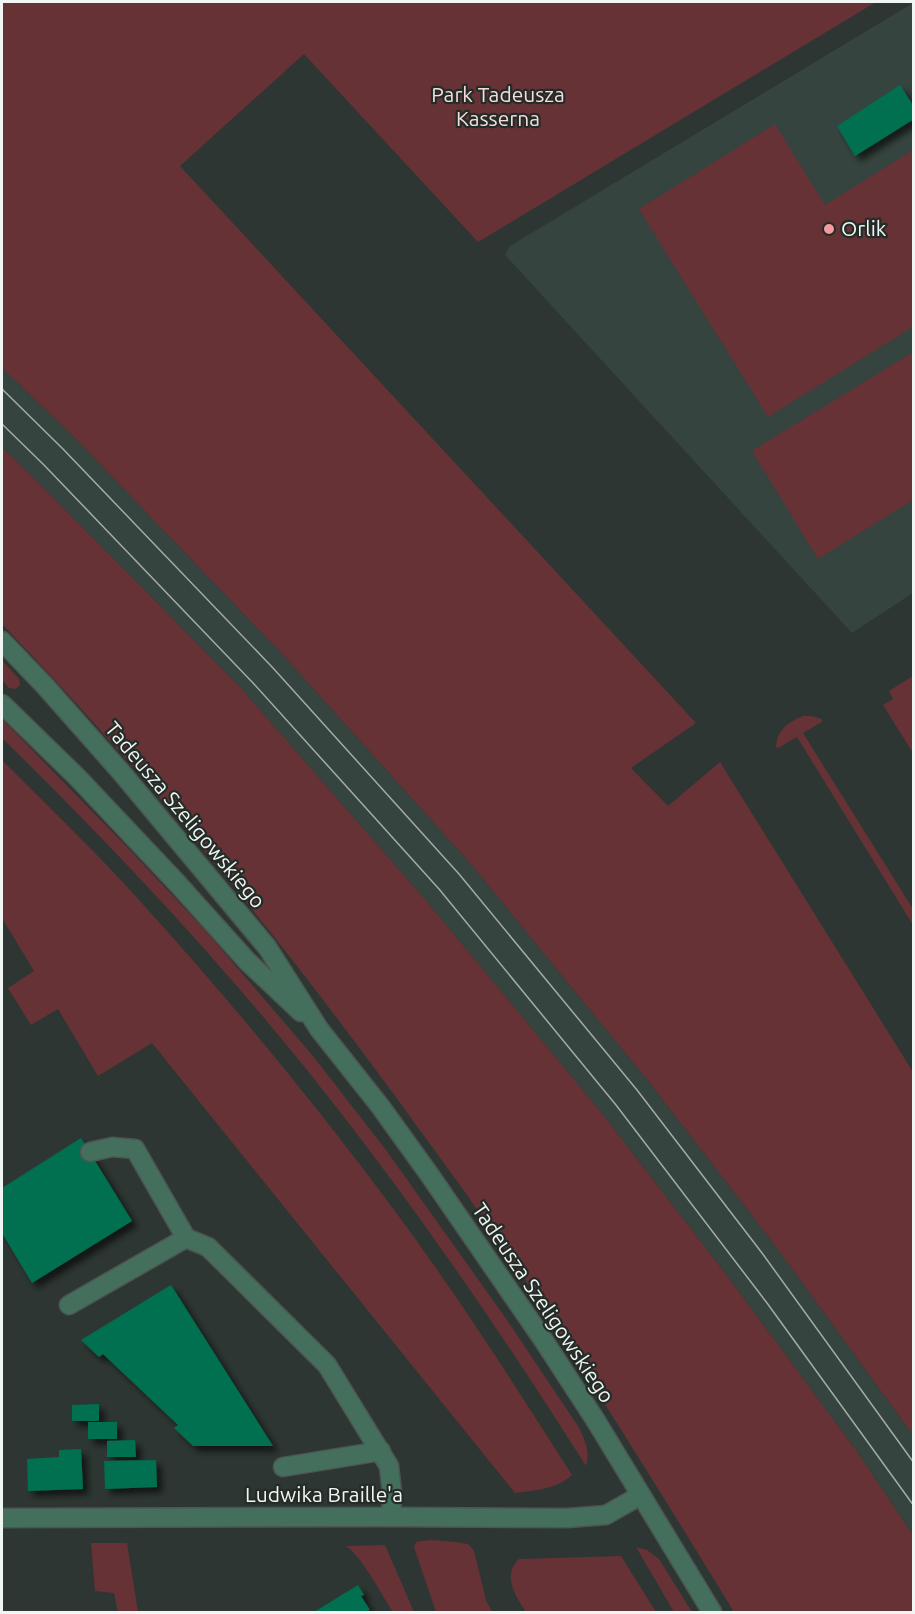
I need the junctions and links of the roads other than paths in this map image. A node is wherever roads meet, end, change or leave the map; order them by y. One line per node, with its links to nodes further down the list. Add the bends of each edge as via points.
1 (2, 641): 3 (street, Tadeusza Szeligowskiego, via 121,772 267,947)
2 (2, 704): 3 (street, Tadeusza Szeligowskiego, via 77,777 247,961)
3 (319, 1029): 9 (street, Tadeusza Szeligowskiego, via 386,1114 460,1219 544,1341)
4 (90, 1152): 5 (street, via 135,1149)
5 (186, 1238): 6 (street); 7 (street, via 208,1247 327,1365)
6 (69, 1305)
7 (381, 1451): 8 (street); 10 (street, via 389,1466)
8 (283, 1467)
9 (641, 1495): 10 (street, Ludwika Braille'a, via 606,1515); 12 (street, Tadeusza Szeligowskiego)
10 (391, 1517): 11 (street, Ludwika Braille'a)
11 (2, 1518)
12 (712, 1612)

